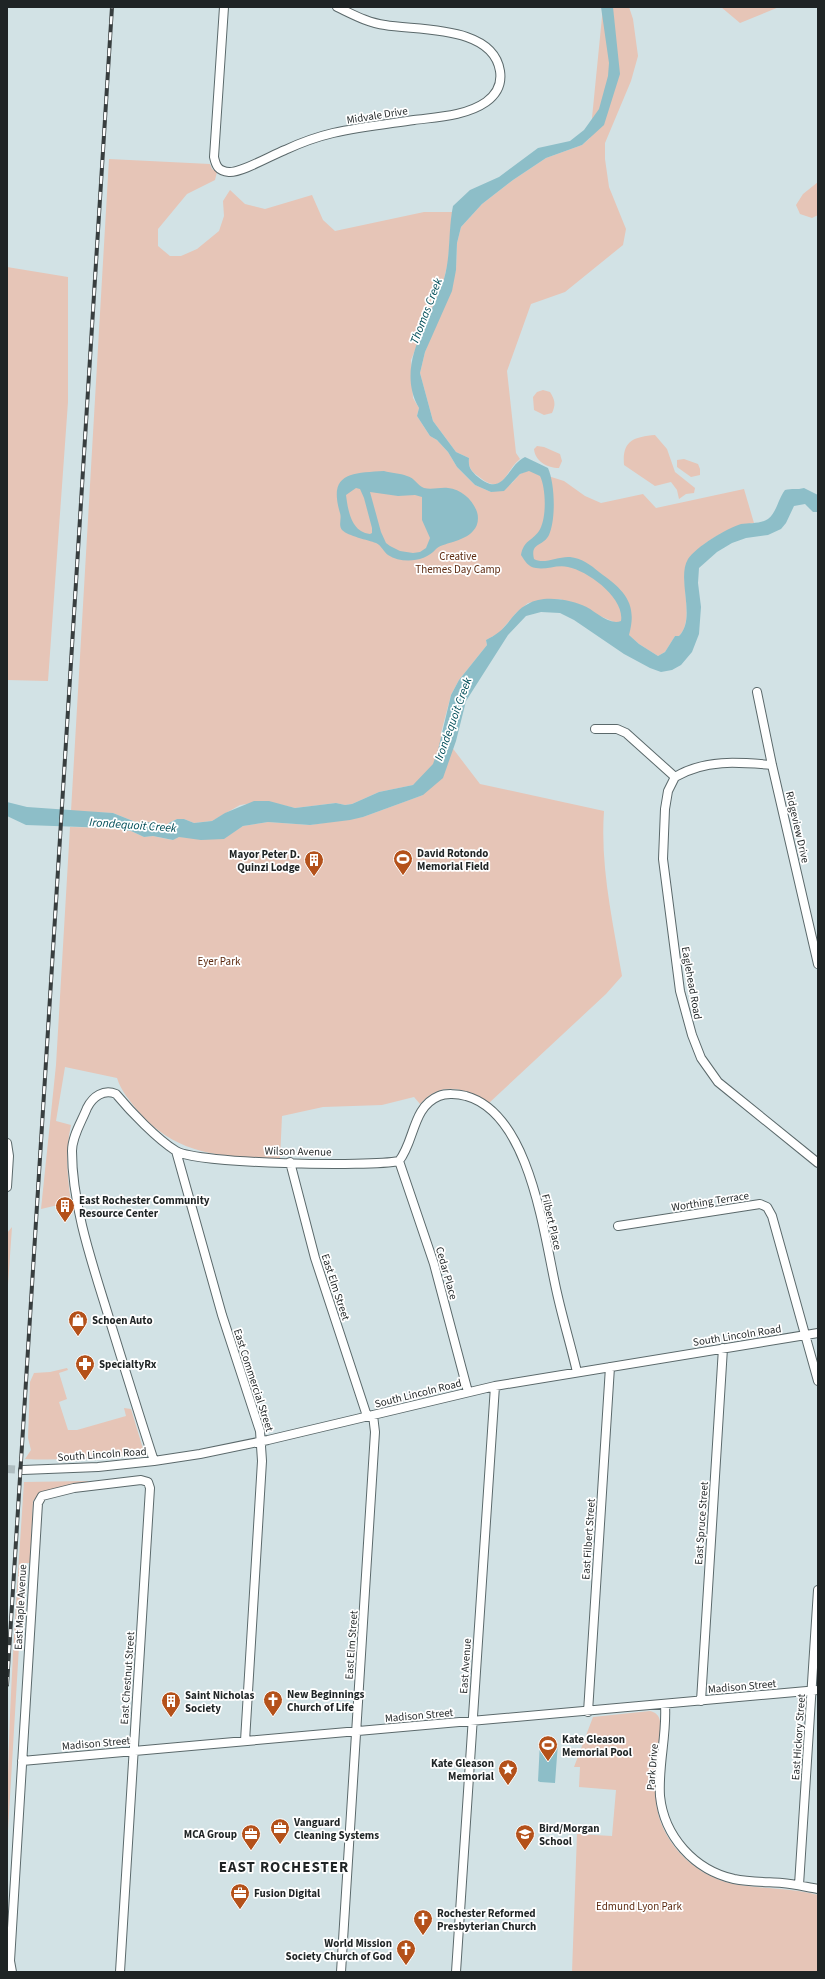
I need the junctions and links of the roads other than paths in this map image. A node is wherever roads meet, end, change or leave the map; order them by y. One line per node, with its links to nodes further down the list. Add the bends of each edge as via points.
1 (224, 7): 2 (street, Midvale Drive, via 214,157 220,170 231,172 332,133 446,116 472,109 492,96 499,85 500,70 494,56 485,46 470,38 445,31 383,25)
2 (337, 7)
3 (757, 692): 5 (street, Ridgeview Drive)
4 (595, 729): 6 (street, via 617,729 626,733)
5 (772, 765): 6 (street, via 721,762 698,766); 7 (street, Ridgeview Drive)
6 (675, 777): 12 (street, Eaglehead Road, via 668,791 665,809 663,859 680,991 692,1035 701,1058 718,1082)
7 (818, 964)
8 (7, 1143): 13 (street)
9 (176, 1151): 11 (street, Wilson Avenue, via 217,1158); 24 (street, East Commercial Street); 25 (street, via 116,1094 110,1092 102,1093 91,1101 75,1135 72,1150 76,1191 88,1251)
10 (399, 1161): 11 (street, Wilson Avenue); 19 (street, Filbert Place, via 405,1153 420,1112 440,1095 462,1095 480,1101 503,1123 525,1162); 22 (street, Cedar Place, via 434,1264)
11 (290, 1162): 23 (street, East Elm Street, via 315,1258)
12 (818, 1163)
13 (7, 1187)
14 (618, 1226): 16 (street, Worthing Terrace, via 764,1205 772,1216)
15 (818, 1333): 16 (street, South Lincoln Road)
16 (805, 1335): 17 (street, South Lincoln Road); 20 (street)
17 (724, 1348): 18 (street, South Lincoln Road); 30 (street, East Spruce Street)
18 (610, 1367): 19 (street, South Lincoln Road); 32 (street, East Filbert Street)
19 (577, 1372): 21 (street, South Lincoln Road)
20 (818, 1380)
21 (495, 1386): 22 (street, South Lincoln Road); 33 (street, East Avenue)
22 (468, 1392): 23 (street, South Lincoln Road)
23 (370, 1416): 24 (street, South Lincoln Road); 34 (street, East Elm Street, via 375,1432)
24 (261, 1441): 25 (street, South Lincoln Road); 35 (street, East Commercial Street, via 262,1469)
25 (154, 1461): 26 (street, South Lincoln Road, via 98,1467)
26 (23, 1470)
27 (148, 1482): 36 (street, East Chestnut Street, via 150,1488); 37 (street, East Maple Avenue, via 141,1480 99,1484 42,1496 38,1504)
28 (818, 1590): 29 (street, East Hickory Street)
29 (815, 1691): 30 (street, Madison Street); 38 (street, East Hickory Street)
30 (701, 1700): 31 (street, Madison Street)
31 (665, 1705): 32 (street, Madison Street); 38 (street, Park Drive, via 666,1728 660,1795 674,1837 702,1866 720,1874 734,1879)
32 (588, 1712): 33 (street, Madison Street)
33 (472, 1722): 34 (street, Madison Street); 43 (street, East Avenue)
34 (356, 1732): 35 (street, Madison Street); 42 (street, East Elm Street)
35 (245, 1741): 36 (street, Madison Street)
36 (134, 1751): 37 (street, Madison Street); 41 (street, East Chestnut Street)
37 (22, 1761): 40 (street, East Maple Avenue, via 10,1961)
38 (799, 1885): 39 (street, Park Drive)
39 (818, 1889)
40 (12, 1972)
41 (120, 1972)
42 (341, 1972)
43 (456, 1972)

